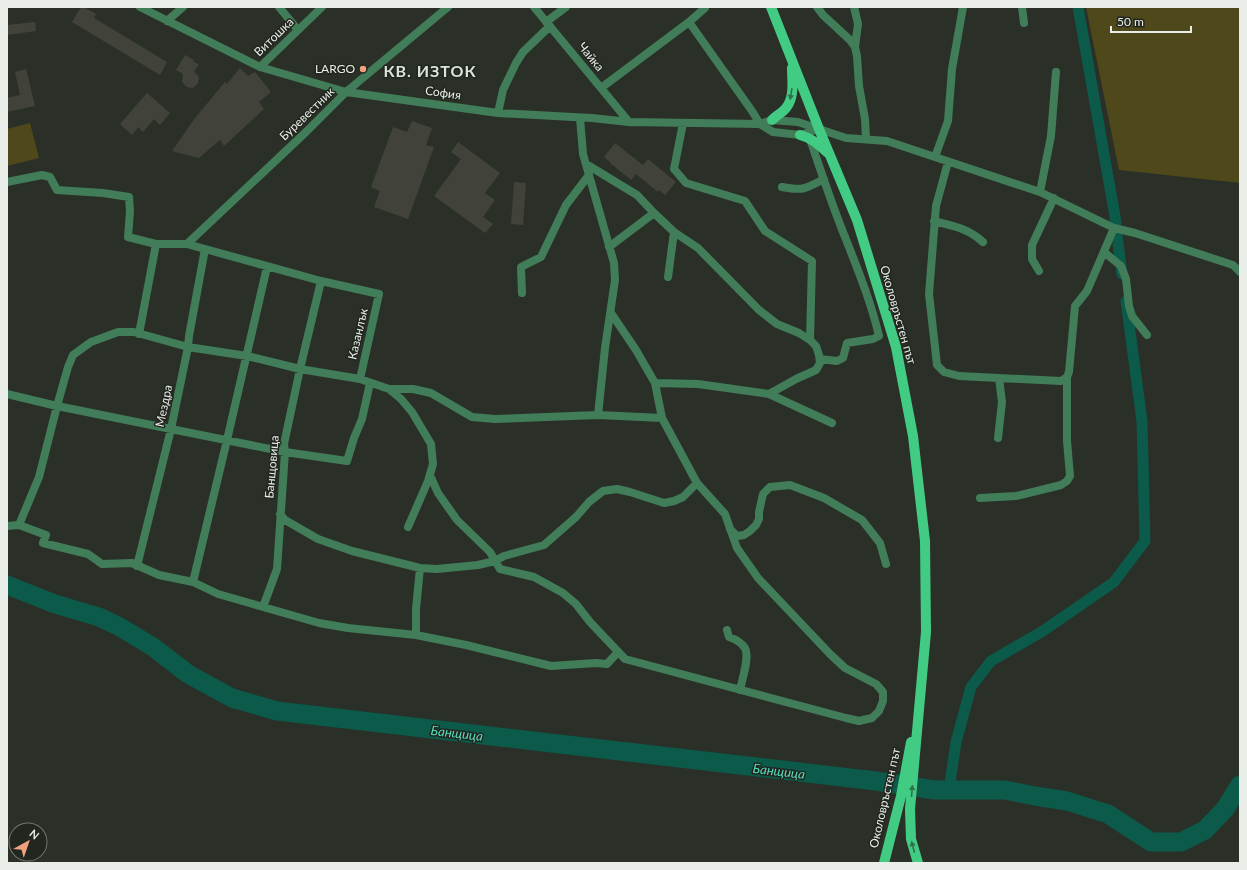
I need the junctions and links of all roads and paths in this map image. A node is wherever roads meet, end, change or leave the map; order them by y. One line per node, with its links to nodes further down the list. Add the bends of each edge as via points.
1 (140, 7): 14 (street, София)
2 (183, 7): 14 (street)
3 (279, 7): 18 (street)
4 (322, 7): 18 (street, Витошка)
5 (448, 7): 24 (street, Буревестник)
6 (534, 7): 17 (street, Чайка)
7 (566, 7): 17 (street)
8 (704, 7): 15 (street)
9 (771, 7): 20 (main road, Околовръстен път)
10 (817, 7): 19 (street)
11 (854, 7): 19 (street, via 858,24)
12 (963, 7): 35 (street, via 952,69 948,121)
13 (1022, 7): 16 (street)
14 (167, 21): 21 (street, София)
15 (690, 22): 23 (street); 30 (street)
16 (1024, 23)
17 (548, 24): 23 (street, Чайка); 25 (street, via 519,57 503,90)
18 (298, 30): 21 (street, Витошка)
19 (855, 47): 33 (street)
20 (791, 60): 27 (main road, one-way to 27, via 790,102 786,109); 31 (main road, Околовръстен път)
21 (260, 67): 24 (street, София)
22 (1056, 72): 42 (street, via 1050,136)
23 (601, 88): 28 (street, Чайка)
24 (346, 92): 25 (street, София); 50 (street, Буревестник)
25 (498, 113): 26 (street, София)
26 (580, 118): 28 (street, София); 37 (street)
27 (772, 120): 30 (street); 31 (street, via 798,122)
28 (629, 122): 29 (street, София)
29 (683, 123): 30 (street, София); 63 (street, via 674,169 686,183 745,201 765,231 812,262)
30 (760, 124): 32 (street, via 773,132)
31 (819, 129): 32 (street); 33 (street, via 846,138); 34 (main road, Околовръстен път)
32 (805, 137): 34 (main road); 39 (street)
33 (866, 139): 35 (street, via 887,141)
34 (831, 155): 102 (main road, Околовръстен път, via 857,220 896,347 913,436 925,541 926,632)
35 (935, 157): 36 (street)
36 (948, 162): 42 (street); 45 (street)
37 (586, 164): 38 (street); 44 (street, via 637,195)
38 (589, 175): 51 (street); 59 (street, via 566,204 541,257 521,267)
39 (824, 179): 41 (street, via 806,188); 66 (street, via 859,271 879,336 847,343 843,358)
40 (7, 182): 49 (street, via 42,175 50,177 57,190 129,197 128,237)
41 (782, 187)
42 (1040, 192): 43 (street)
43 (1054, 198): 46 (street); 55 (street, via 1032,245 1032,259)
44 (654, 213): 47 (street); 51 (street)
45 (934, 221): 48 (street, via 968,231); 69 (street, via 929,294 937,365 944,372 959,376)
46 (1114, 228): 53 (street); 56 (street, via 1233,266)
47 (674, 232): 57 (street); 63 (street, via 698,248 765,315 777,324)
48 (982, 242)
49 (156, 244): 50 (street); 61 (street)
50 (187, 244): 52 (street)
51 (609, 247): 60 (street, via 614,263 615,280)
52 (205, 249): 54 (street); 64 (street, Мездра)
53 (1104, 252): 62 (street, via 1122,266 1130,311); 68 (street, via 1087,291 1075,306 1069,372)
54 (267, 266): 58 (street); 65 (street)
55 (1040, 271)
56 (1240, 272)
57 (668, 277)
58 (321, 281): 67 (street, Банщовица); 70 (street, Казанлък, via 379,294)
59 (522, 293)
60 (611, 313): 72 (street); 77 (street)
61 (139, 334): 64 (street); 76 (street, via 111,334 91,342 73,355)
62 (1147, 335)
63 (810, 340): 66 (street, via 816,346)
64 (188, 347): 65 (street); 80 (street, Мездра)
65 (247, 356): 67 (street); 82 (street)
66 (820, 359): 75 (street, via 816,370)
67 (300, 369): 70 (street); 83 (street, Банщовица, via 284,444)
68 (1066, 377): 69 (street, via 1061,381); 86 (street, via 1070,476 1067,481 1061,485 1016,496)
69 (999, 378): 81 (street, via 1002,402)
70 (360, 379): 71 (street)
71 (370, 382): 73 (street); 83 (street, via 362,419 347,461)
72 (656, 383): 75 (street, via 698,384); 78 (street)
73 (389, 389): 77 (street, via 413,389 431,394 472,417 495,419); 84 (street, via 412,412 431,444 433,464)
74 (7, 394): 76 (street)
75 (769, 394): 79 (street)
76 (57, 406): 80 (street); 88 (street, via 39,478)
77 (598, 415): 78 (street)
78 (662, 418): 85 (street)
79 (832, 423)
80 (171, 429): 82 (street); 94 (street, Мездра)
81 (998, 438)
82 (227, 440): 83 (street); 96 (street)
83 (285, 452): 87 (street, Банщовица)
84 (430, 475): 90 (street); 92 (street, via 438,493 457,520 490,552)
85 (697, 483): 91 (street, via 725,514); 92 (street, via 683,497 664,502 623,490 603,491 544,545)
86 (980, 498)
87 (280, 514): 95 (street, via 285,520 318,539 352,551); 97 (street, Банщовица, via 277,569)
88 (19, 525): 89 (street); 94 (street, via 46,535 43,543 88,554 102,564)
89 (7, 526)
90 (408, 527)
91 (729, 529): 93 (street, via 737,536 750,531 759,519 763,494 770,486 790,485 824,498 862,520 880,543); 101 (street, via 737,548 758,578 845,668 876,684 883,692 883,701 879,711 872,718 859,721)
92 (495, 561): 95 (street, via 437,569); 100 (street, via 500,569 534,577 563,593 576,604)
93 (886, 564)
94 (137, 566): 96 (street, via 159,575)
95 (420, 568): 99 (street)
96 (193, 582): 97 (street, via 218,594)
97 (263, 607): 99 (street, via 319,624)
98 (727, 630): 101 (street, via 729,637 737,640 745,649 746,662)
99 (416, 635): 100 (street, via 551,666 608,664)
100 (618, 652): 101 (street, via 625,659)
101 (740, 690)
102 (914, 740): 103 (main road, Околовръстен път); 104 (main road, one-way to 102, via 910,830)
103 (884, 863)
104 (918, 863)

